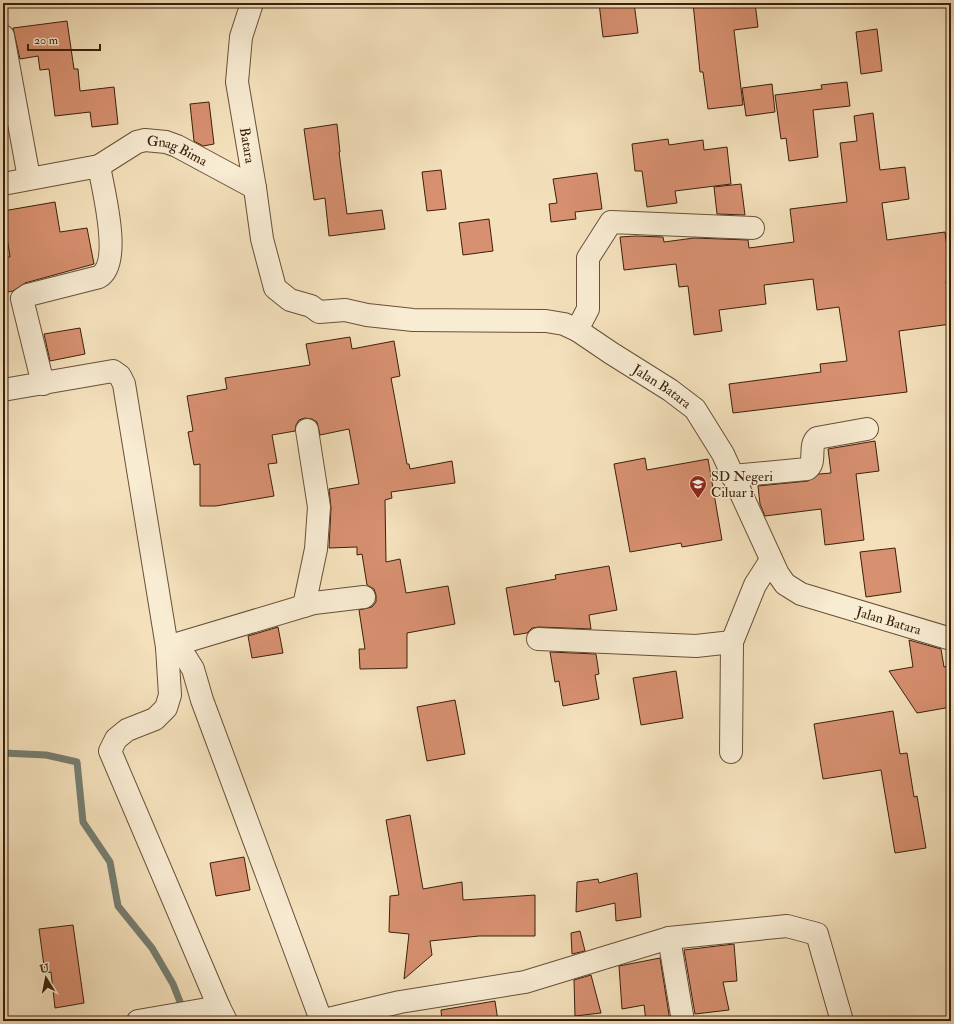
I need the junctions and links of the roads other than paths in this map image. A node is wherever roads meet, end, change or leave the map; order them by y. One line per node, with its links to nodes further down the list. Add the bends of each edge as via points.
1 (252, 3): 6 (street, Batara, via 241,37 237,82)
2 (3, 36): 4 (street)
3 (99, 166): 4 (street); 6 (street, Gnag Bima, via 137,142 159,141 177,146); 10 (street, via 112,242 109,263 103,275 28,295 22,299)
4 (28, 178): 5 (street)
5 (3, 184)
6 (255, 188): 8 (street, Batara, via 262,239)
7 (753, 228): 9 (street, via 610,222 588,258 588,309)
8 (276, 288): 9 (street, Jalan Batara, via 290,300 311,306 319,312 345,310 412,320 546,321 564,324)
9 (577, 330): 14 (street, Jalan Batara, via 696,409 723,454)
10 (43, 384): 11 (street); 21 (street, via 113,371 120,376 124,384)
11 (3, 390)
12 (867, 429): 14 (street, via 817,438 813,443 812,465 807,469)
13 (307, 430): 17 (street, via 319,507 316,549)
14 (732, 476): 15 (street, Jalan Batara)
15 (771, 560): 19 (street, Jalan Batara, via 785,584 801,594); 20 (street, via 755,585)
16 (364, 597): 17 (street, via 327,600)
17 (304, 606): 21 (street)
18 (538, 639): 20 (street, via 696,646)
19 (951, 639)
20 (732, 642): 22 (street)
21 (173, 646): 24 (street, via 170,695 166,708 155,719 127,730 116,739 110,751); 26 (street, via 193,669 202,700)
22 (731, 752)
23 (669, 938): 26 (street, via 525,982 400,1002); 27 (street); 28 (street, via 787,926 817,934)
24 (215, 1013): 25 (street)
25 (138, 1021)
26 (321, 1021)
27 (683, 1021)
28 (842, 1021)

